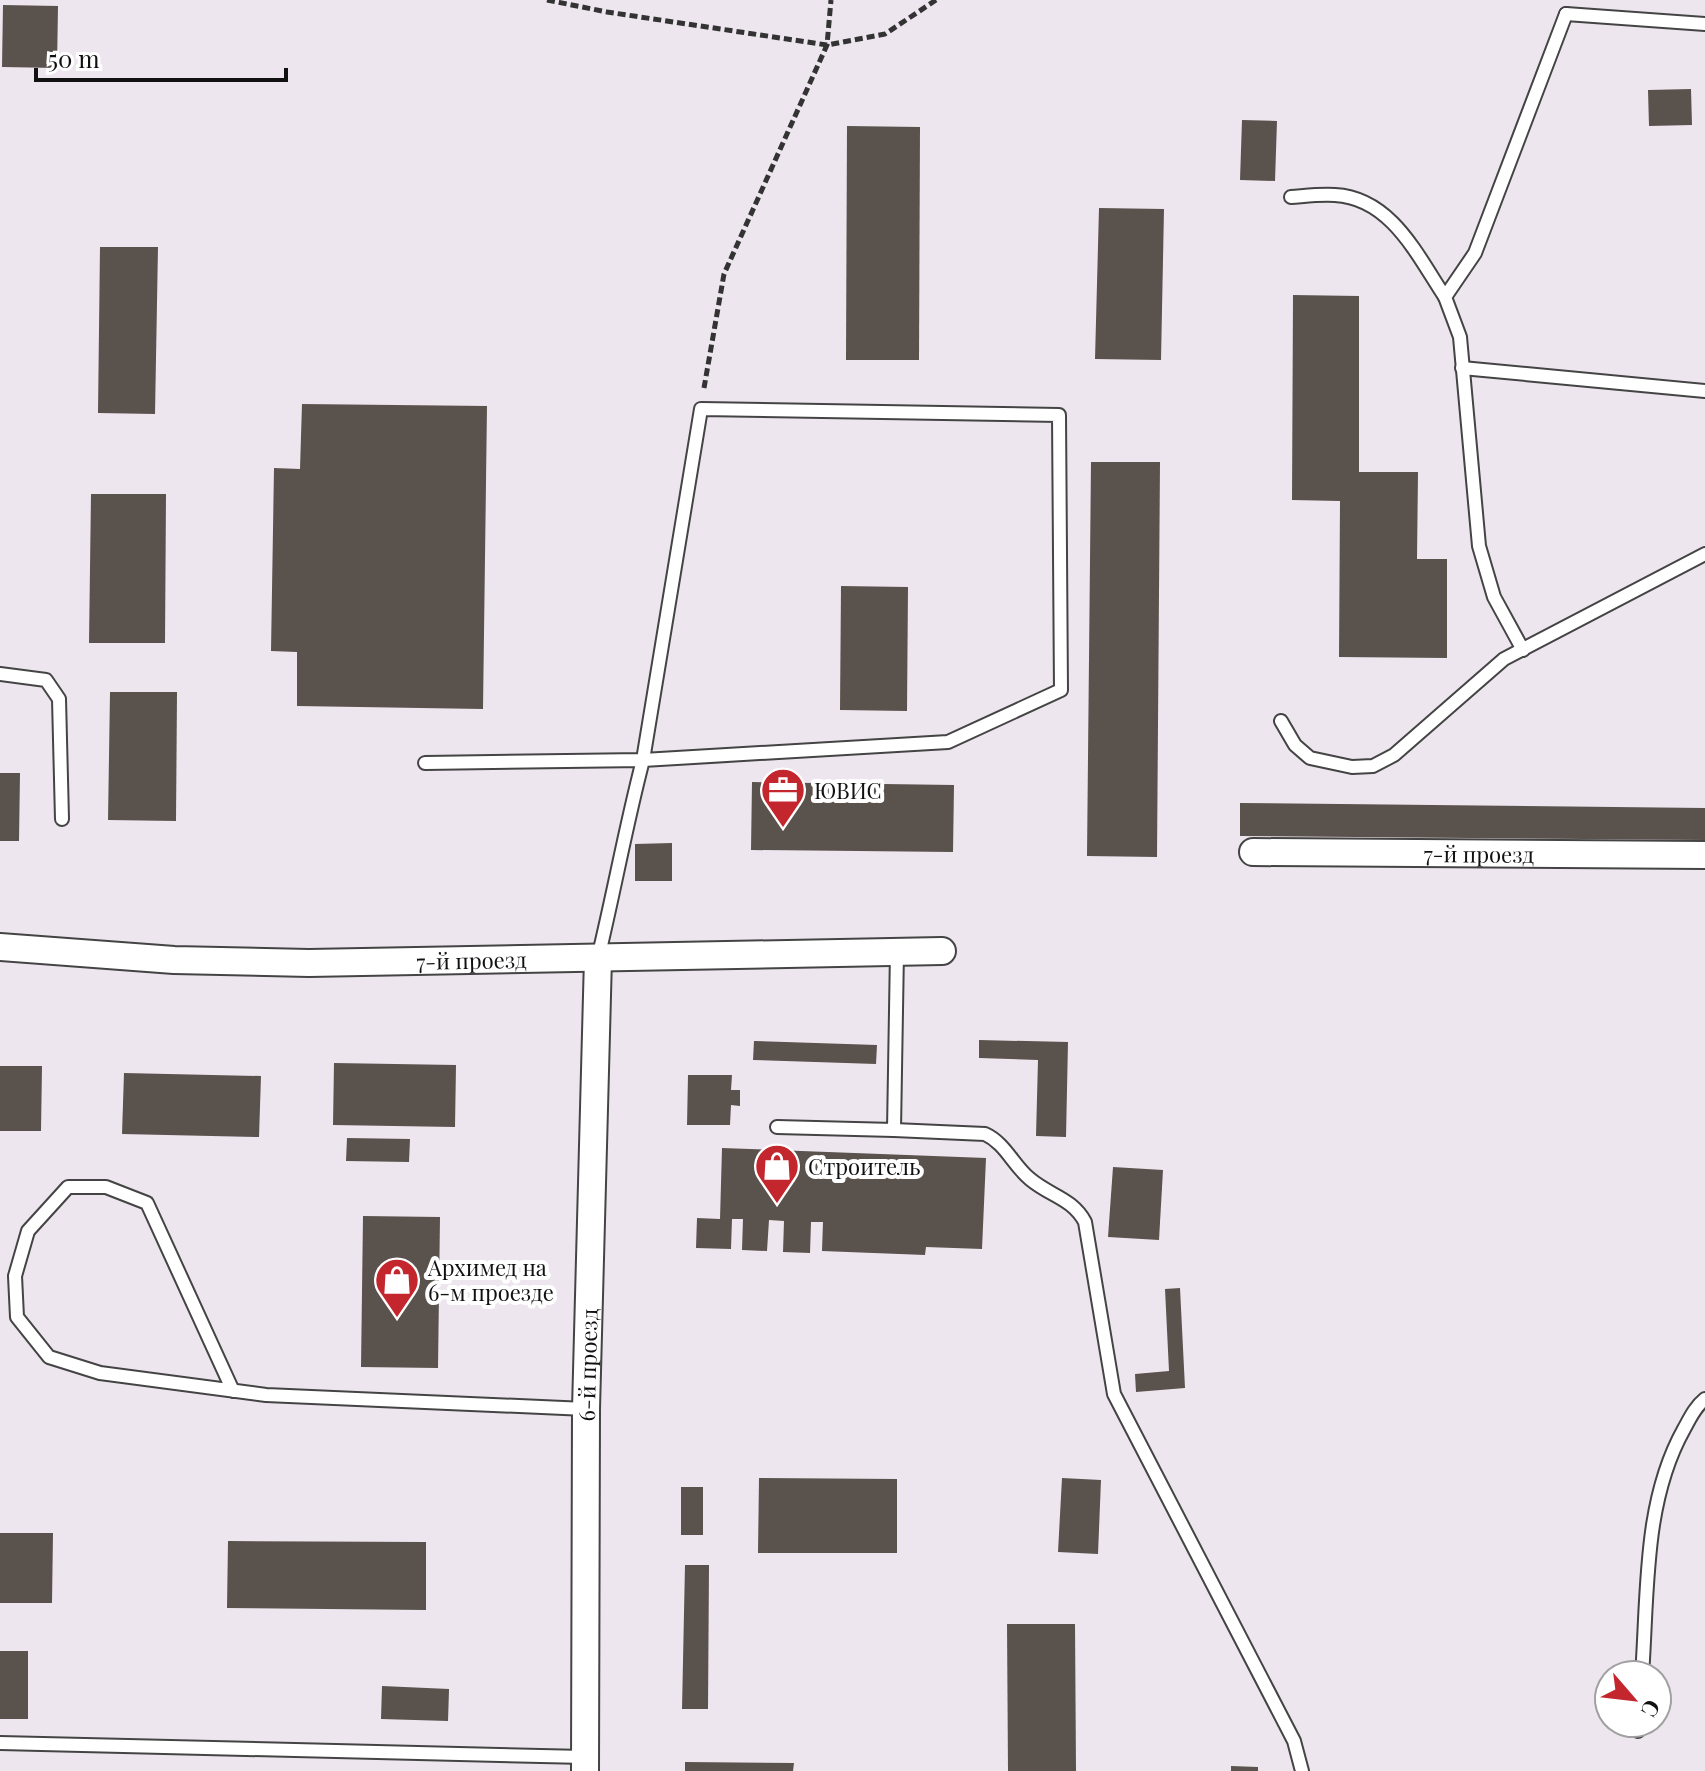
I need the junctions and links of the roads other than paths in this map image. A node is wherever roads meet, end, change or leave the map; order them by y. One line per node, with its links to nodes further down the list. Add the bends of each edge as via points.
1 (1558, 0): 2 (lane)
2 (1566, 14): 3 (lane); 5 (lane, via 1475,253)
3 (1705, 24)
4 (1291, 197): 5 (lane, via 1337,195 1369,203 1398,227)
5 (1445, 297): 6 (lane, via 1460,337)
6 (1462, 368): 7 (lane); 9 (lane, via 1479,546 1494,597)
7 (1705, 391)
8 (1705, 554): 9 (lane)
9 (1523, 650): 11 (lane, via 1504,659 1394,755 1373,766 1310,758)
10 (0, 674): 14 (lane, via 46,680 59,699)
11 (1281, 721)
12 (643, 760): 12 (lane, via 948,742 1061,690 1059,415 701,409); 13 (lane); 20 (lane)
13 (425, 763)
14 (62, 819)
15 (1253, 852): 16 (street, 7-й проезд)
16 (1705, 855)
17 (0, 947): 20 (street, 7-й проезд, via 309,963)
18 (897, 951): 19 (street, 7-й проезд); 20 (street, 7-й проезд); 22 (lane)
19 (942, 951)
20 (598, 958): 25 (street, 6-й проезд)
21 (777, 1127): 22 (lane)
22 (894, 1130): 29 (lane, via 985,1134 1030,1179 1078,1209 1085,1222 1114,1394 1294,1741)
23 (233, 1391): 23 (lane, via 100,1373 49,1357 17,1317 15,1276 28,1231 68,1187 106,1187 147,1203); 25 (lane)
24 (1705, 1399): 26 (lane, via 1671,1453 1654,1512)
25 (586, 1409): 28 (street, 6-й проезд)
26 (1643, 1659)
27 (0, 1743): 28 (lane)
28 (585, 1764)
29 (1302, 1771)

